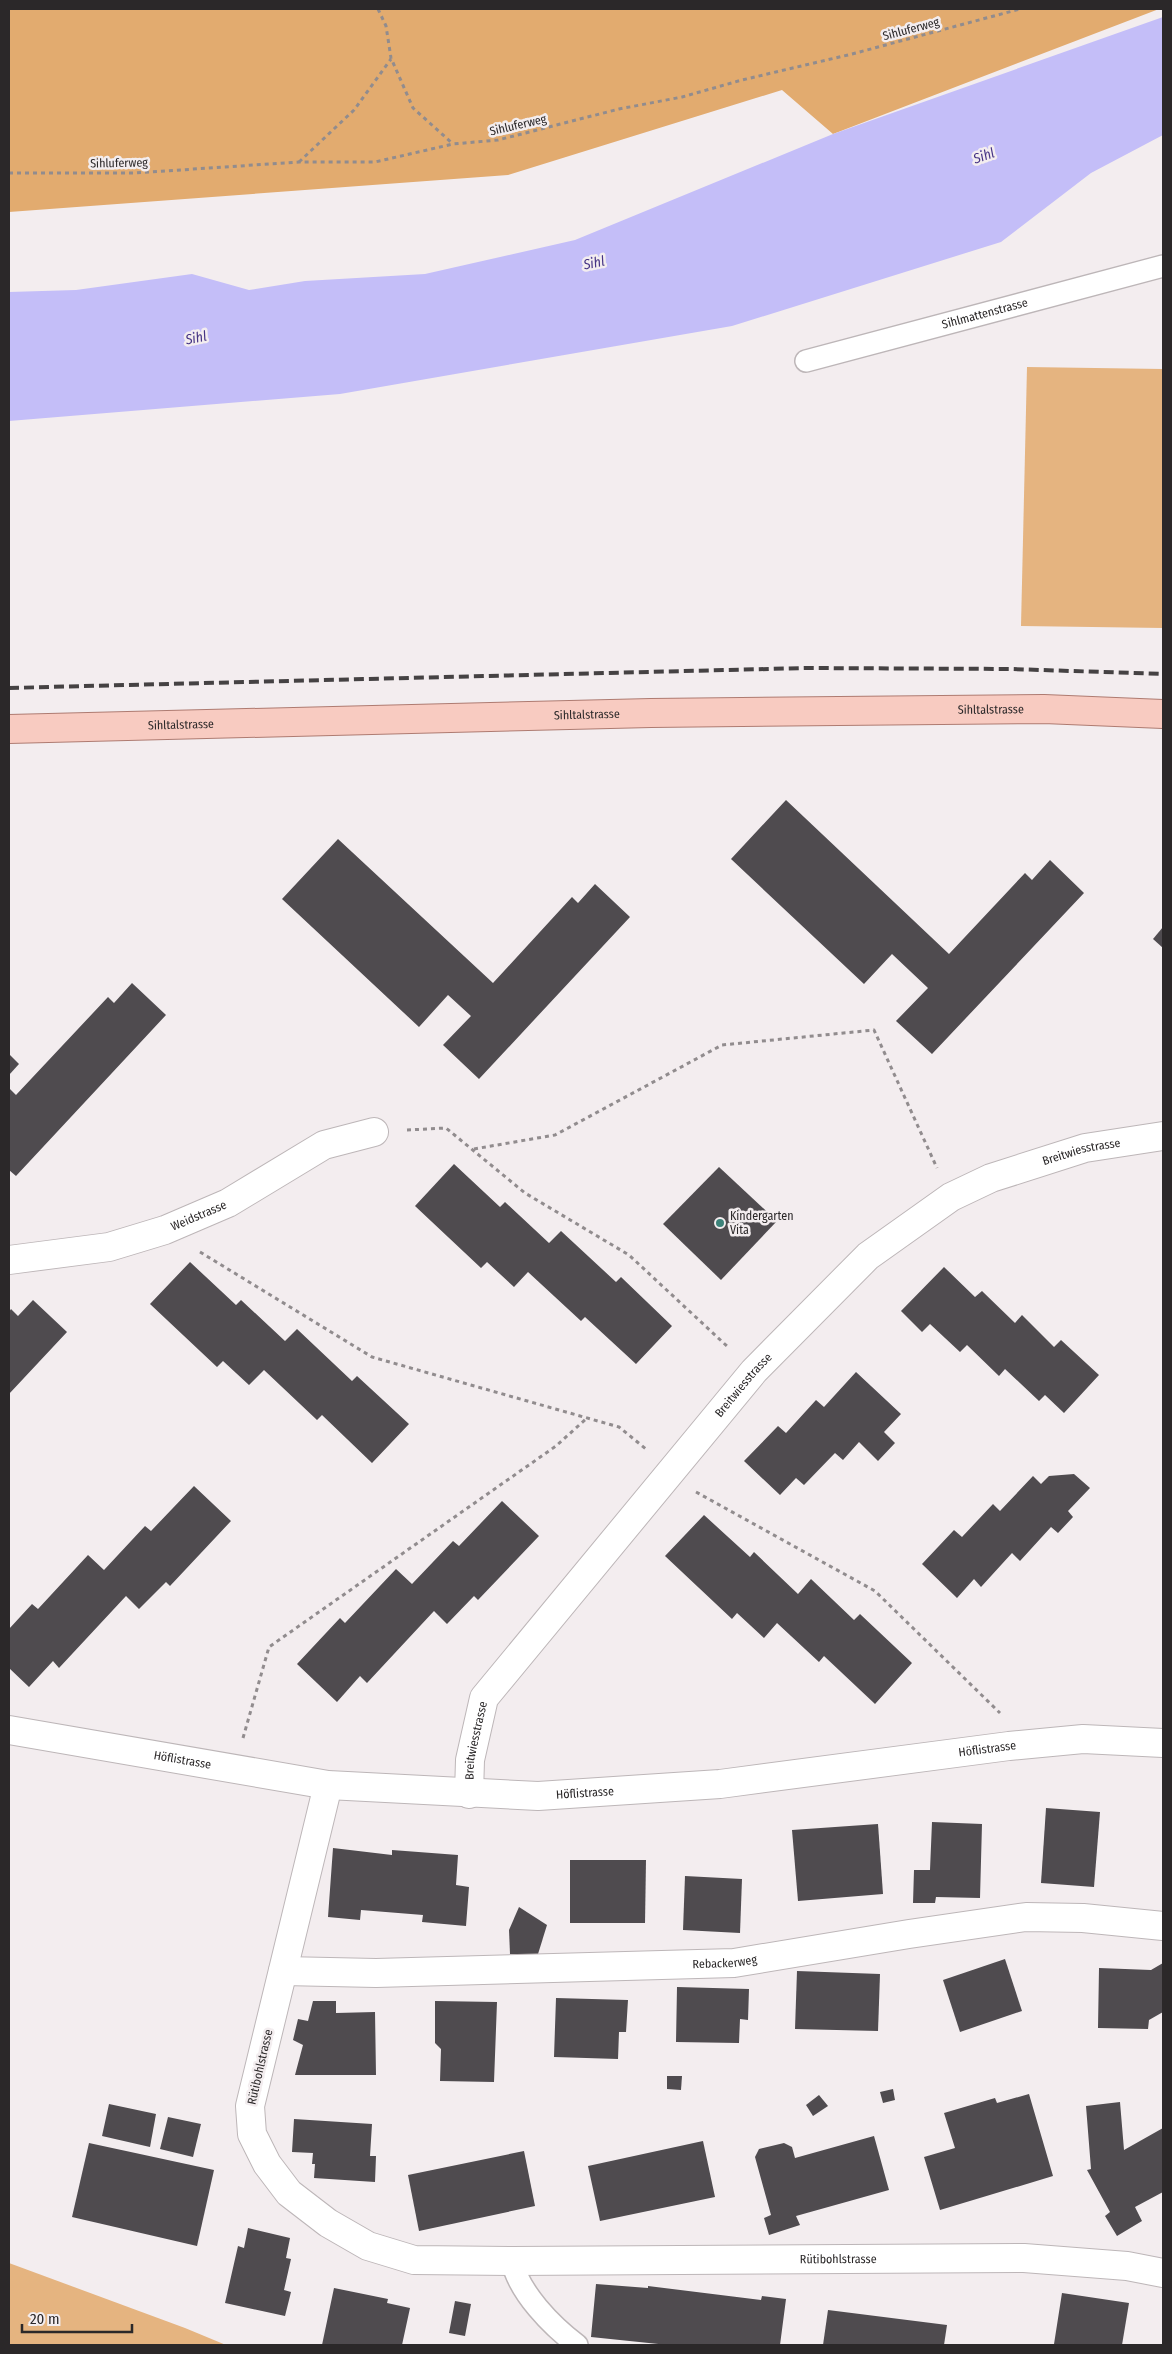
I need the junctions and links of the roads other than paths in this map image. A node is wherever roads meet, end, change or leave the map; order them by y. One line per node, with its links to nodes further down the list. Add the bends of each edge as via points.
1 (1163, 266): 2 (lane, Sihlmattenstrasse)
2 (806, 361)
3 (1163, 714): 4 (main road, Sihltalstrasse, via 1044,709 651,713)
4 (9, 729)
5 (374, 1132): 7 (street, Weidstrasse, via 324,1145 228,1203 165,1230 109,1247)
6 (1163, 1136): 11 (street, Breitwiesstrasse, via 1085,1148 991,1178 951,1197 868,1256 754,1371 484,1698 470,1760)
7 (9, 1260)
8 (9, 1730): 10 (street, Höflistrasse)
9 (1163, 1743): 11 (street, Höflistrasse, via 1083,1738 720,1784 538,1796)
10 (328, 1785): 11 (street, Höflistrasse); 13 (street, Rütibohlstrasse)
11 (469, 1794)
12 (1163, 1926): 13 (street, Rebackerweg, via 1083,1918 1026,1917 734,1963 376,1973)
13 (283, 1971): 14 (street, Rütibohlstrasse, via 250,2106 252,2134 267,2164 290,2193 328,2223 368,2246 414,2260)
14 (512, 2261): 15 (street, Rütibohlstrasse, via 1024,2258 1127,2266); 16 (lane, via 514,2273 543,2316)
15 (1163, 2273)
16 (577, 2345)

